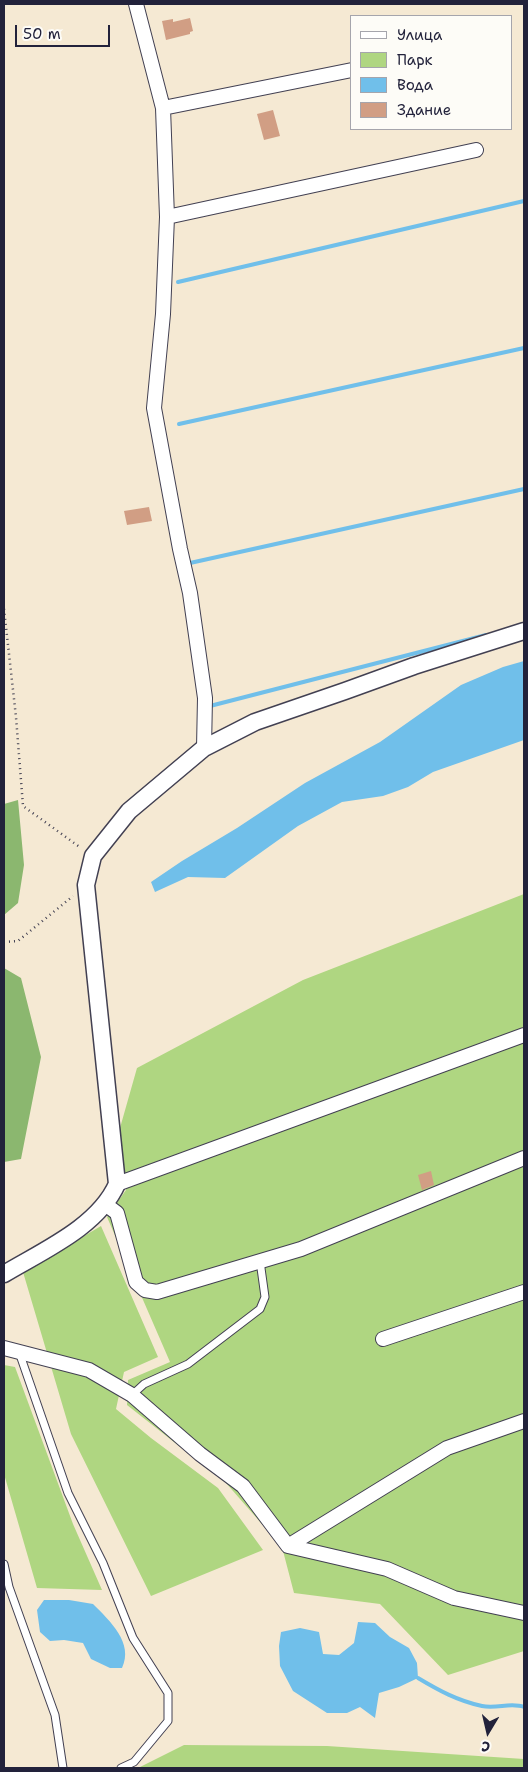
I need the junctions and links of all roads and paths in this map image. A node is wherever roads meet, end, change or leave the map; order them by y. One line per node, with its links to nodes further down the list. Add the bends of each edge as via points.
1 (136, 4): 3 (street)
2 (350, 70): 3 (street)
3 (162, 108): 5 (street)
4 (476, 150): 5 (street)
5 (167, 217): 8 (street, via 163,314 154,408 190,593 206,698)
6 (4, 609): 9 (path, via 23,806)
7 (524, 631): 8 (street, via 255,722)
8 (204, 748): 9 (street, via 129,811)
9 (93, 856): 10 (street)
10 (86, 885): 11 (path, via 18,941); 14 (street)
11 (4, 942)
12 (524, 1035): 14 (street)
13 (524, 1158): 16 (street, via 301,1248)
14 (117, 1184): 15 (street)
15 (105, 1204): 16 (street, via 117,1213 136,1282 145,1290 157,1292); 17 (street, via 76,1232)
16 (260, 1261): 22 (lane, via 265,1297 260,1309 188,1364 144,1384)
17 (4, 1274)
18 (524, 1292): 19 (street)
19 (383, 1338)
20 (4, 1348): 21 (street)
21 (19, 1352): 22 (street, via 89,1370); 28 (lane, via 68,1493 103,1563 133,1638 168,1693 168,1721 134,1762)
22 (132, 1395): 24 (street, via 200,1454 243,1486)
23 (524, 1421): 24 (street, via 447,1448)
24 (288, 1546): 26 (street, via 387,1569 454,1598)
25 (4, 1564): 27 (lane, via 9,1587 55,1715)
26 (524, 1613)
27 (62, 1768)
28 (121, 1768)

